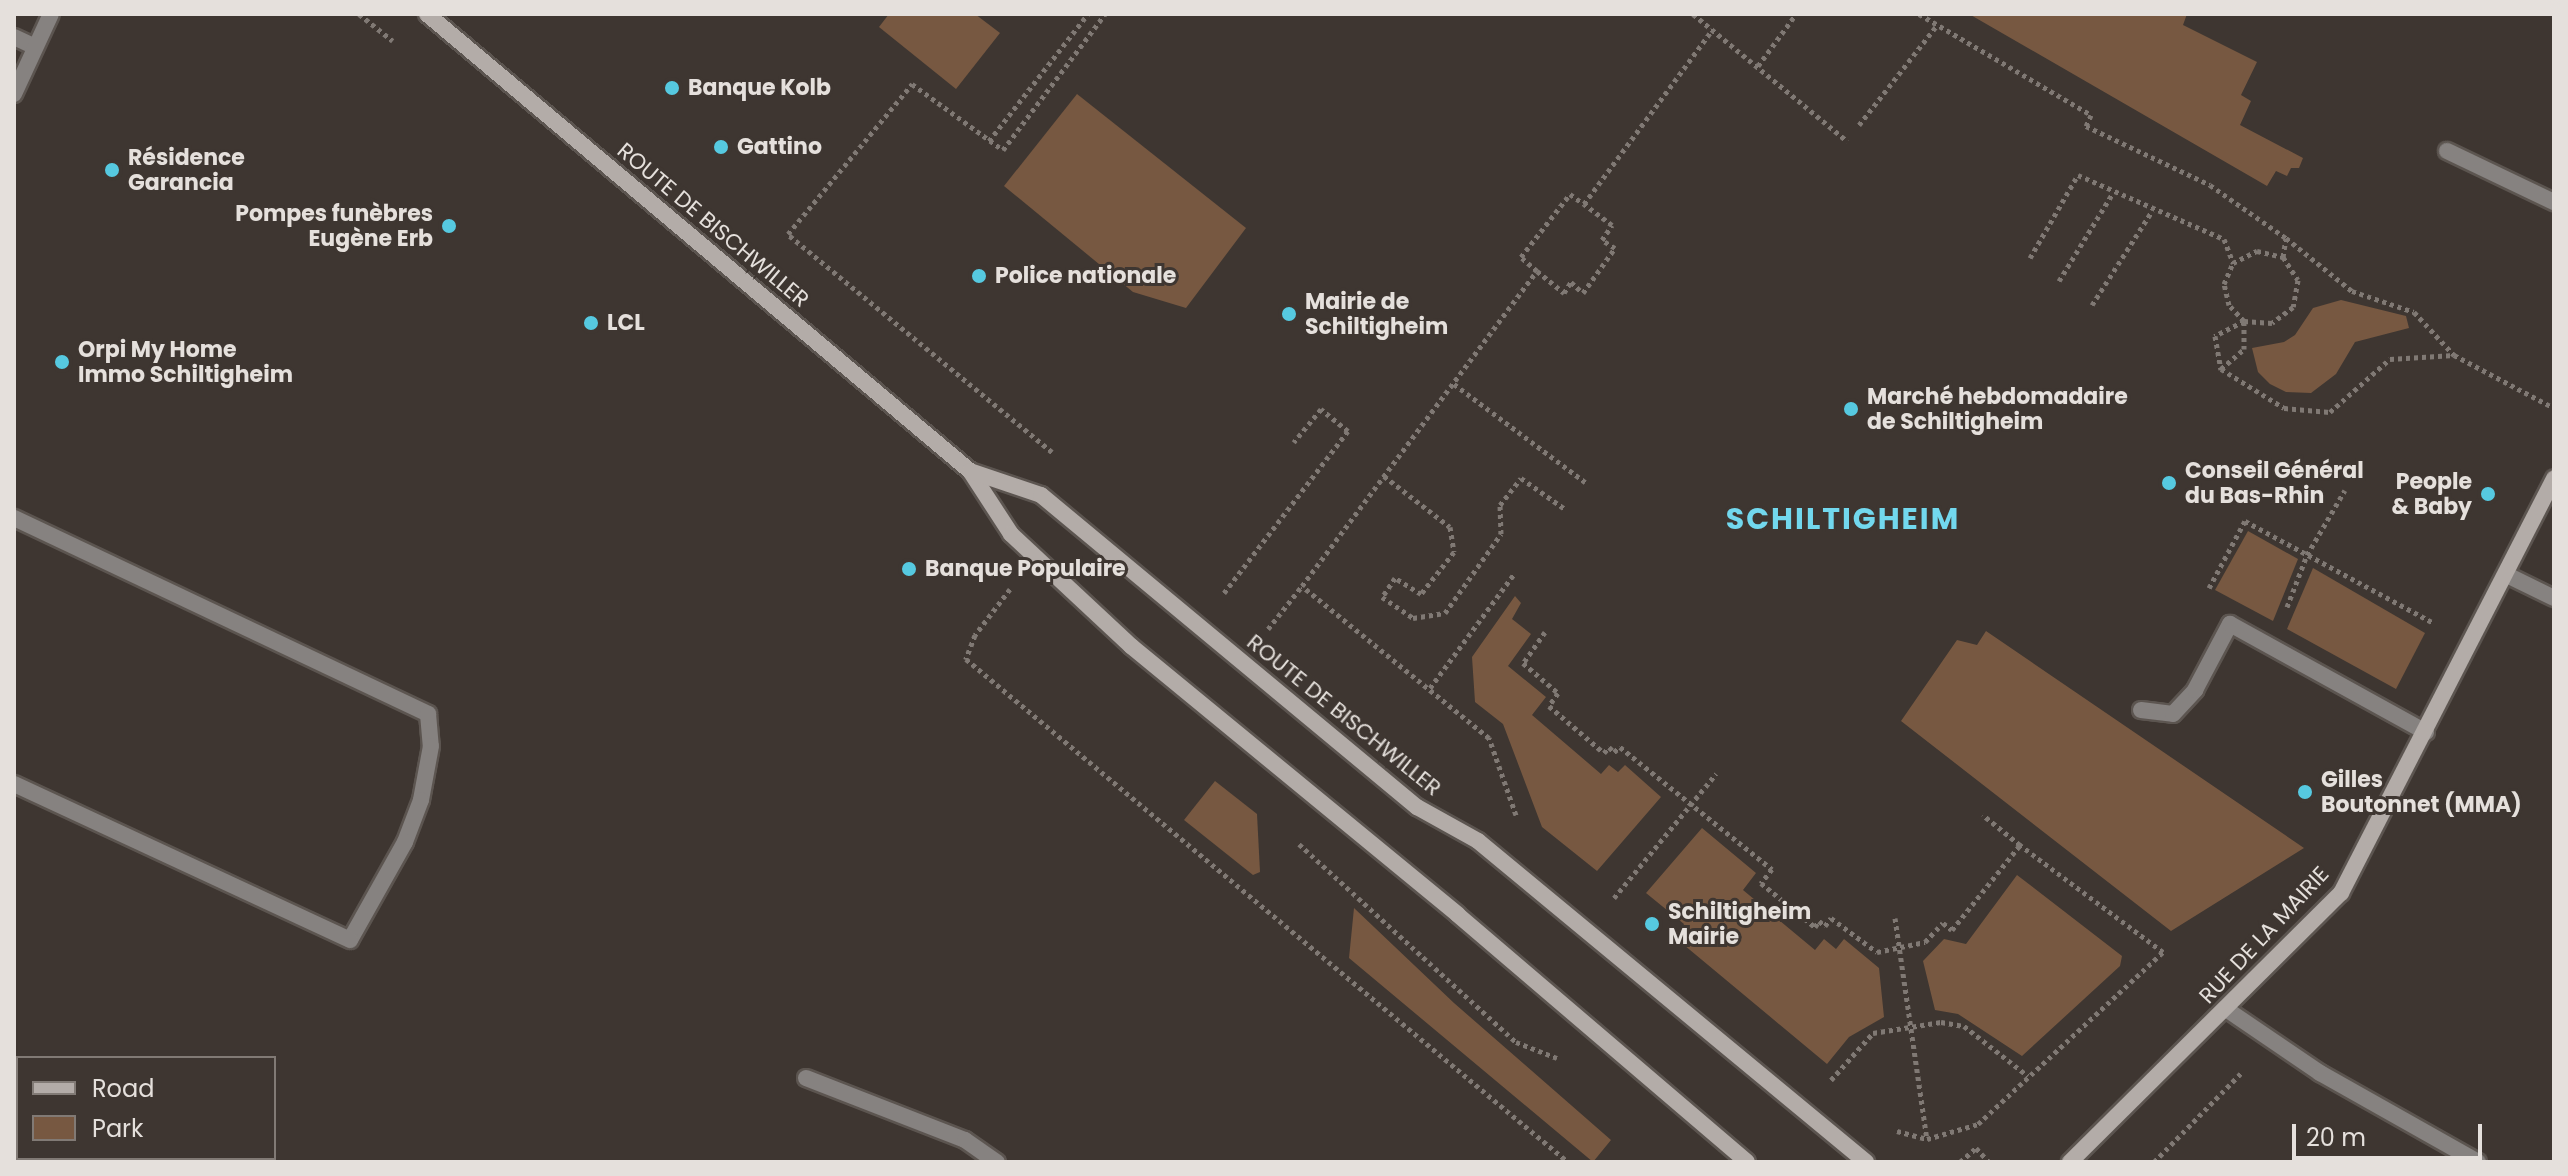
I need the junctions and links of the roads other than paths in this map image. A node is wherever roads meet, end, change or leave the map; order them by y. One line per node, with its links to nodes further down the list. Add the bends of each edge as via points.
1 (51, 14): 4 (street)
2 (427, 14): 8 (main road, ROUTE DE BISCHWILLER)
3 (14, 37): 4 (street)
4 (35, 47): 5 (street)
5 (14, 94)
6 (2447, 151): 7 (street)
7 (2554, 202)
8 (970, 471): 19 (main road, ROUTE DE BISCHWILLER, via 1011,534 1084,605); 20 (main road, ROUTE DE BISCHWILLER, via 1041,495 1417,807 1478,841)
9 (2554, 479): 11 (main road, RUE DE LA MAIRIE)
10 (14, 518): 15 (street, via 428,714 431,746 421,800 405,842 350,940)
11 (2507, 575): 12 (street); 14 (main road, RUE DE LA MAIRIE)
12 (2554, 598)
13 (2141, 710): 14 (street, via 2173,714 2195,690 2230,624)
14 (2426, 732): 16 (main road, RUE DE LA MAIRIE, via 2341,893)
15 (14, 784)
16 (2226, 1009): 21 (main road, RUE DE LA MAIRIE); 22 (street)
17 (806, 1078): 18 (street, via 965,1140)
18 (997, 1162)
19 (1747, 1162)
20 (1866, 1162)
21 (2070, 1162)
22 (2478, 1162)

